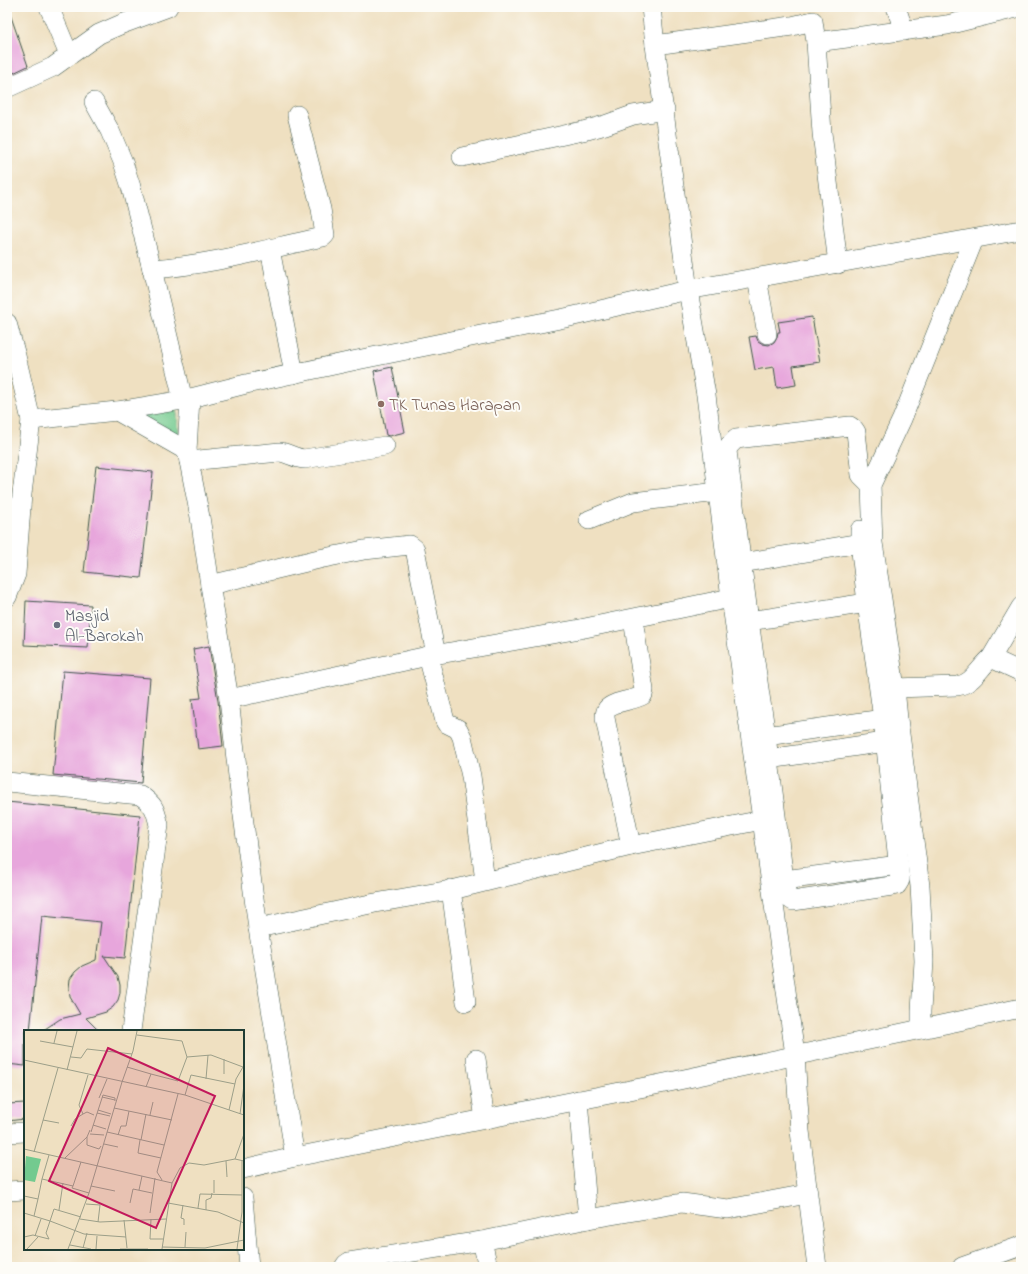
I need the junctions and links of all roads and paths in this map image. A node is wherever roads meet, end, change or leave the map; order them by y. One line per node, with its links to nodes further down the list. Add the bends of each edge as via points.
1 (50, 7): 10 (street)
2 (168, 7): 10 (street, via 99,34)
3 (651, 7): 9 (street)
4 (896, 7): 7 (street)
5 (1021, 7): 7 (street)
6 (812, 14): 8 (street); 9 (street, via 792,26)
7 (904, 31): 8 (street)
8 (816, 42): 19 (street, via 822,133)
9 (655, 45): 13 (street)
10 (69, 55): 11 (street, via 53,67)
11 (7, 88)
12 (94, 102): 20 (street, via 123,162)
13 (665, 110): 15 (street, via 633,115 587,130); 22 (street)
14 (297, 115): 18 (street, via 321,209 325,235)
15 (462, 157)
16 (1021, 230): 17 (street)
17 (974, 239): 19 (street); 31 (street, via 902,419)
18 (270, 249): 20 (street, via 190,266); 25 (street)
19 (838, 264): 21 (street)
20 (152, 269): 26 (street)
21 (757, 278): 22 (street); 24 (street)
22 (688, 290): 25 (street); 32 (street, via 706,395)
23 (7, 323): 28 (street)
24 (767, 334)
25 (294, 374): 26 (street)
26 (186, 399): 27 (street); 30 (street)
27 (118, 410): 28 (street); 30 (street)
28 (31, 420): 37 (street, via 16,574)
29 (385, 446): 30 (street, via 304,459 280,452)
30 (188, 456): 36 (street)
31 (866, 480): 34 (street); 35 (street, via 856,432 850,426 732,442 727,451); 46 (street)
32 (718, 492): 33 (street, via 633,502); 38 (street)
33 (589, 520)
34 (860, 543): 35 (street); 39 (street)
35 (742, 563): 42 (street)
36 (210, 585): 43 (street, via 364,550 410,545 415,549); 47 (street)
37 (7, 597)
38 (731, 598): 41 (street); 53 (street)
39 (867, 603): 42 (street); 48 (street)
40 (1021, 607): 44 (street)
41 (633, 619): 43 (street); 54 (street, via 643,695 612,705 605,712)
42 (749, 620): 49 (street)
43 (432, 655): 47 (street); 55 (street, via 446,723 458,729 462,737 471,776)
44 (991, 658): 45 (street); 46 (street, via 969,682 963,685)
45 (1021, 672)
46 (895, 688): 60 (street, via 920,886 924,961)
47 (229, 699): 57 (street)
48 (883, 719): 49 (street); 50 (street)
49 (766, 736): 51 (street)
50 (885, 742): 51 (street); 51 (street, via 900,880 892,886 793,901 788,897 784,880)
51 (769, 759)
52 (7, 782): 61 (street, via 140,795 151,802 159,825)
53 (762, 820): 54 (street); 62 (street)
54 (631, 846): 55 (street)
55 (485, 881): 56 (street)
56 (451, 889): 57 (street); 58 (street)
57 (258, 928): 68 (street)
58 (466, 1002)
59 (1021, 1008): 60 (street)
60 (921, 1029): 62 (street)
61 (131, 1030)
62 (795, 1055): 64 (street); 72 (street, via 800,1131)
63 (476, 1059): 65 (street)
64 (578, 1100): 65 (street); 74 (street)
65 (485, 1119): 68 (street)
66 (24, 1132): 67 (street)
67 (7, 1133)
68 (295, 1157): 69 (street)
69 (244, 1169)
70 (24, 1190): 71 (street)
71 (7, 1191)
72 (808, 1194): 74 (street, via 728,1209 682,1203); 80 (street)
73 (244, 1210): 77 (street)
74 (588, 1219): 75 (street)
75 (482, 1241): 78 (street, via 349,1262); 79 (street)
76 (1021, 1246): 81 (street)
77 (249, 1267)
78 (344, 1267)
79 (488, 1267)
80 (817, 1267)
81 (962, 1267)

